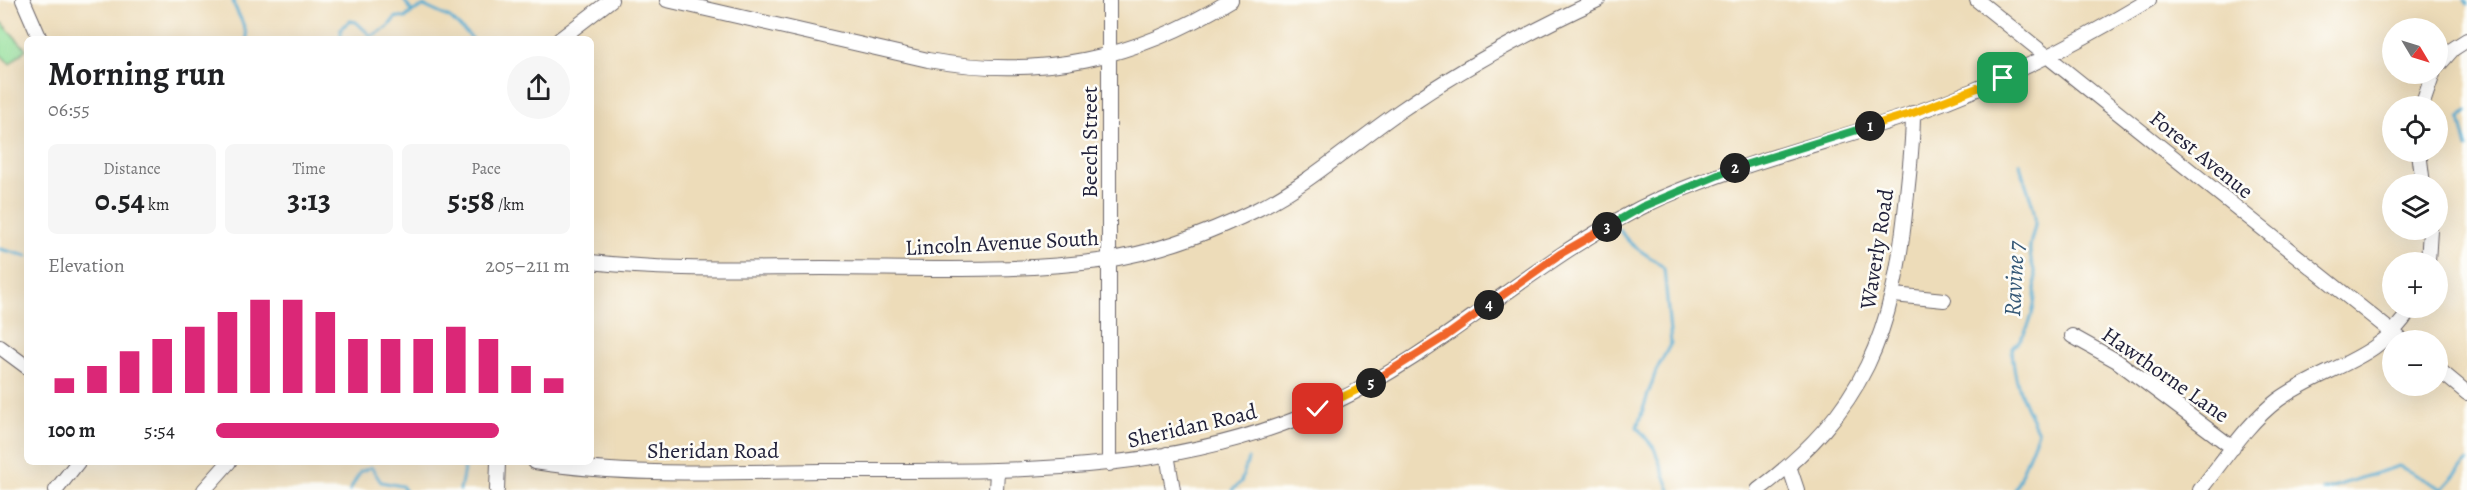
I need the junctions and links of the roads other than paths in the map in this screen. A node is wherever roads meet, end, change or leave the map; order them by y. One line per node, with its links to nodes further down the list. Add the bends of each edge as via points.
1 (23, 0): 9 (street)
2 (611, 0): 10 (street)
3 (667, 0): 13 (street, via 957,65 1022,68)
4 (1109, 0): 13 (street, Beech Street)
5 (1231, 0): 13 (street, via 1174,32)
6 (1598, 0): 16 (street, Lincoln Avenue South, via 1492,53 1398,112 1333,163 1257,209 1183,240)
7 (1977, 0): 14 (street, Forest Avenue)
8 (2149, 0): 14 (street, Sheridan Road)
9 (39, 36)
10 (564, 36)
11 (2467, 40): 12 (street)
12 (2448, 54)
13 (1109, 55): 16 (street, Beech Street)
14 (2049, 57): 15 (street, Sheridan Road); 20 (street, Forest Avenue)
15 (1913, 113): 18 (street, Waverly Road); 28 (street, Sheridan Road, via 1751,162 1642,207 1560,254 1393,370 1332,403 1232,442)
16 (1110, 259): 17 (street, Lincoln Avenue South, via 1052,266 906,268 682,268); 29 (street, Beech Street)
17 (594, 262)
18 (1894, 295): 19 (street); 34 (street, Waverly Road, via 1880,338 1852,394 1818,438)
19 (1944, 300)
20 (2388, 330)
21 (2072, 336): 27 (street, Hawthorne Lane, via 2145,381)
22 (2382, 345): 27 (street, via 2314,378 2276,402)
23 (0, 347): 24 (street)
24 (24, 365)
25 (2448, 377): 26 (street)
26 (2467, 393)
27 (2233, 448): 43 (street)
28 (1167, 454): 29 (street, Sheridan Road); 40 (street)
29 (1109, 464): 35 (street, Sheridan Road)
30 (76, 465): 36 (street)
31 (226, 465): 37 (street)
32 (498, 465): 38 (street)
33 (570, 465): 35 (street, Sheridan Road, via 653,472)
34 (1789, 466): 41 (street, Waverly Road); 42 (street)
35 (997, 471): 39 (street)
36 (56, 490)
37 (204, 490)
38 (497, 490)
39 (996, 490)
40 (1173, 490)
41 (1758, 490)
42 (1797, 490)
43 (2200, 490)

